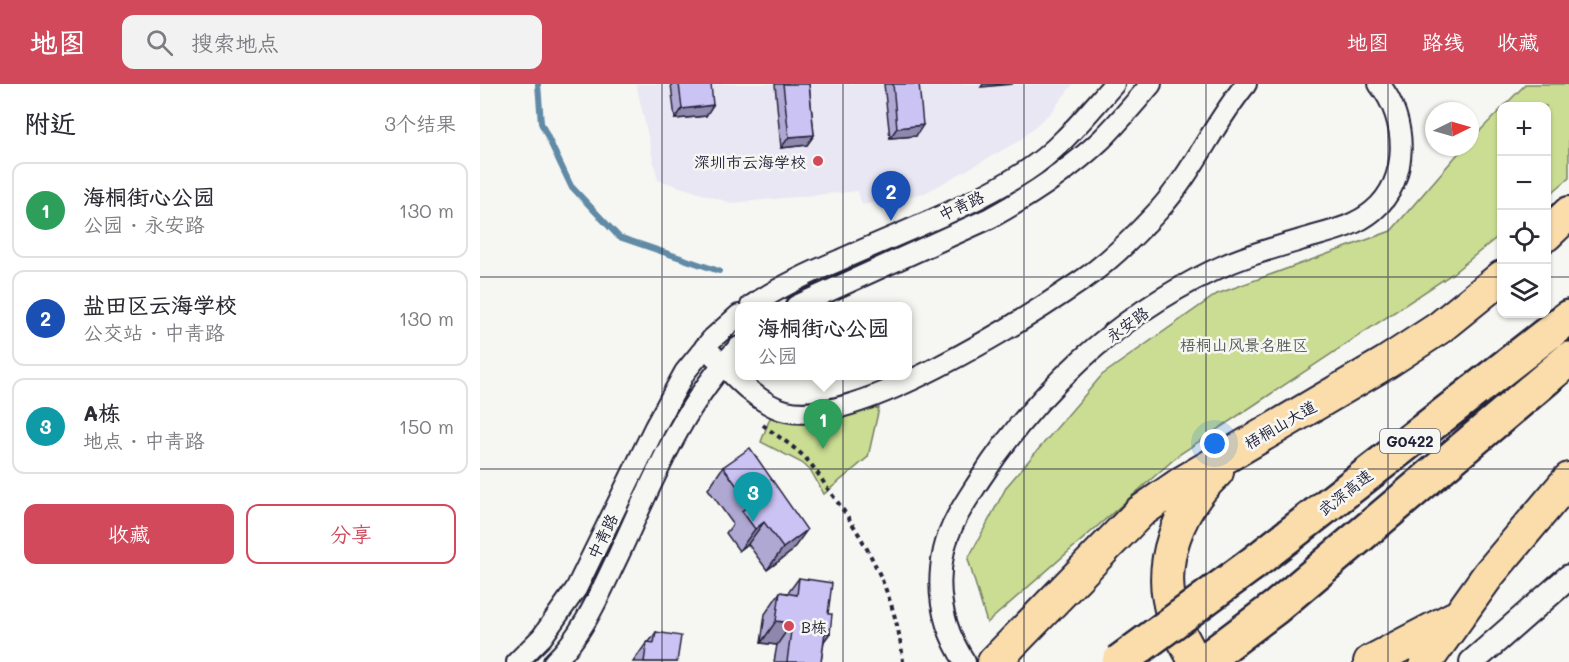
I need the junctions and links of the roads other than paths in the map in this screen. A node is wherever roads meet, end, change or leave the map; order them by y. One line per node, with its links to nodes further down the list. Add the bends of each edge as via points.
1 (1114, 84): 8 (street, 中青路, via 1059,144 1021,174 977,199 794,280)
2 (1151, 84): 9 (street, 中青路, via 1089,151 1022,200)
3 (1246, 84): 17 (street, via 1158,211 1108,260 992,338)
4 (1379, 84): 26 (street, 永安路, via 1396,113 1401,152 1390,190 1374,210 1344,227 1213,271 1135,317 1068,370 988,467 953,524 940,577 944,620 950,639)
5 (1569, 213): 6 (main road)
6 (1551, 230)
7 (1497, 281): 20 (main road, 梧桐山大道, via 1439,328 1387,362)
8 (758, 302)
9 (805, 302)
10 (1569, 318): 28 (highway, 武深高速 / G0422, bridge, via 1251,566)
11 (735, 319): 12 (street, 中青路)
12 (705, 347): 15 (street); 24 (street, 中青路, via 669,400 576,589 542,637)
13 (735, 351): 15 (street, 中青路)
14 (1569, 359): 30 (highway, G0422, via 1276,607)
15 (723, 364): 16 (street); 25 (street, 中青路, via 703,389 674,439 583,626)
16 (735, 376)
17 (912, 378)
18 (740, 380): 19 (street, via 773,407 816,413)
19 (908, 380)
20 (1251, 441): 27 (main road, 梧桐山大道, via 1140,512); 29 (main road, via 1197,494 1169,552 1168,584 1173,615)
21 (1569, 479): 23 (main road)
22 (1569, 577): 33 (street)
23 (1458, 615): 31 (main road); 32 (main road)
24 (517, 662)
25 (554, 662)
26 (965, 662)
27 (994, 662)
28 (1119, 662)
29 (1195, 662)
30 (1203, 662)
31 (1370, 662)
32 (1426, 662)
33 (1472, 662)

